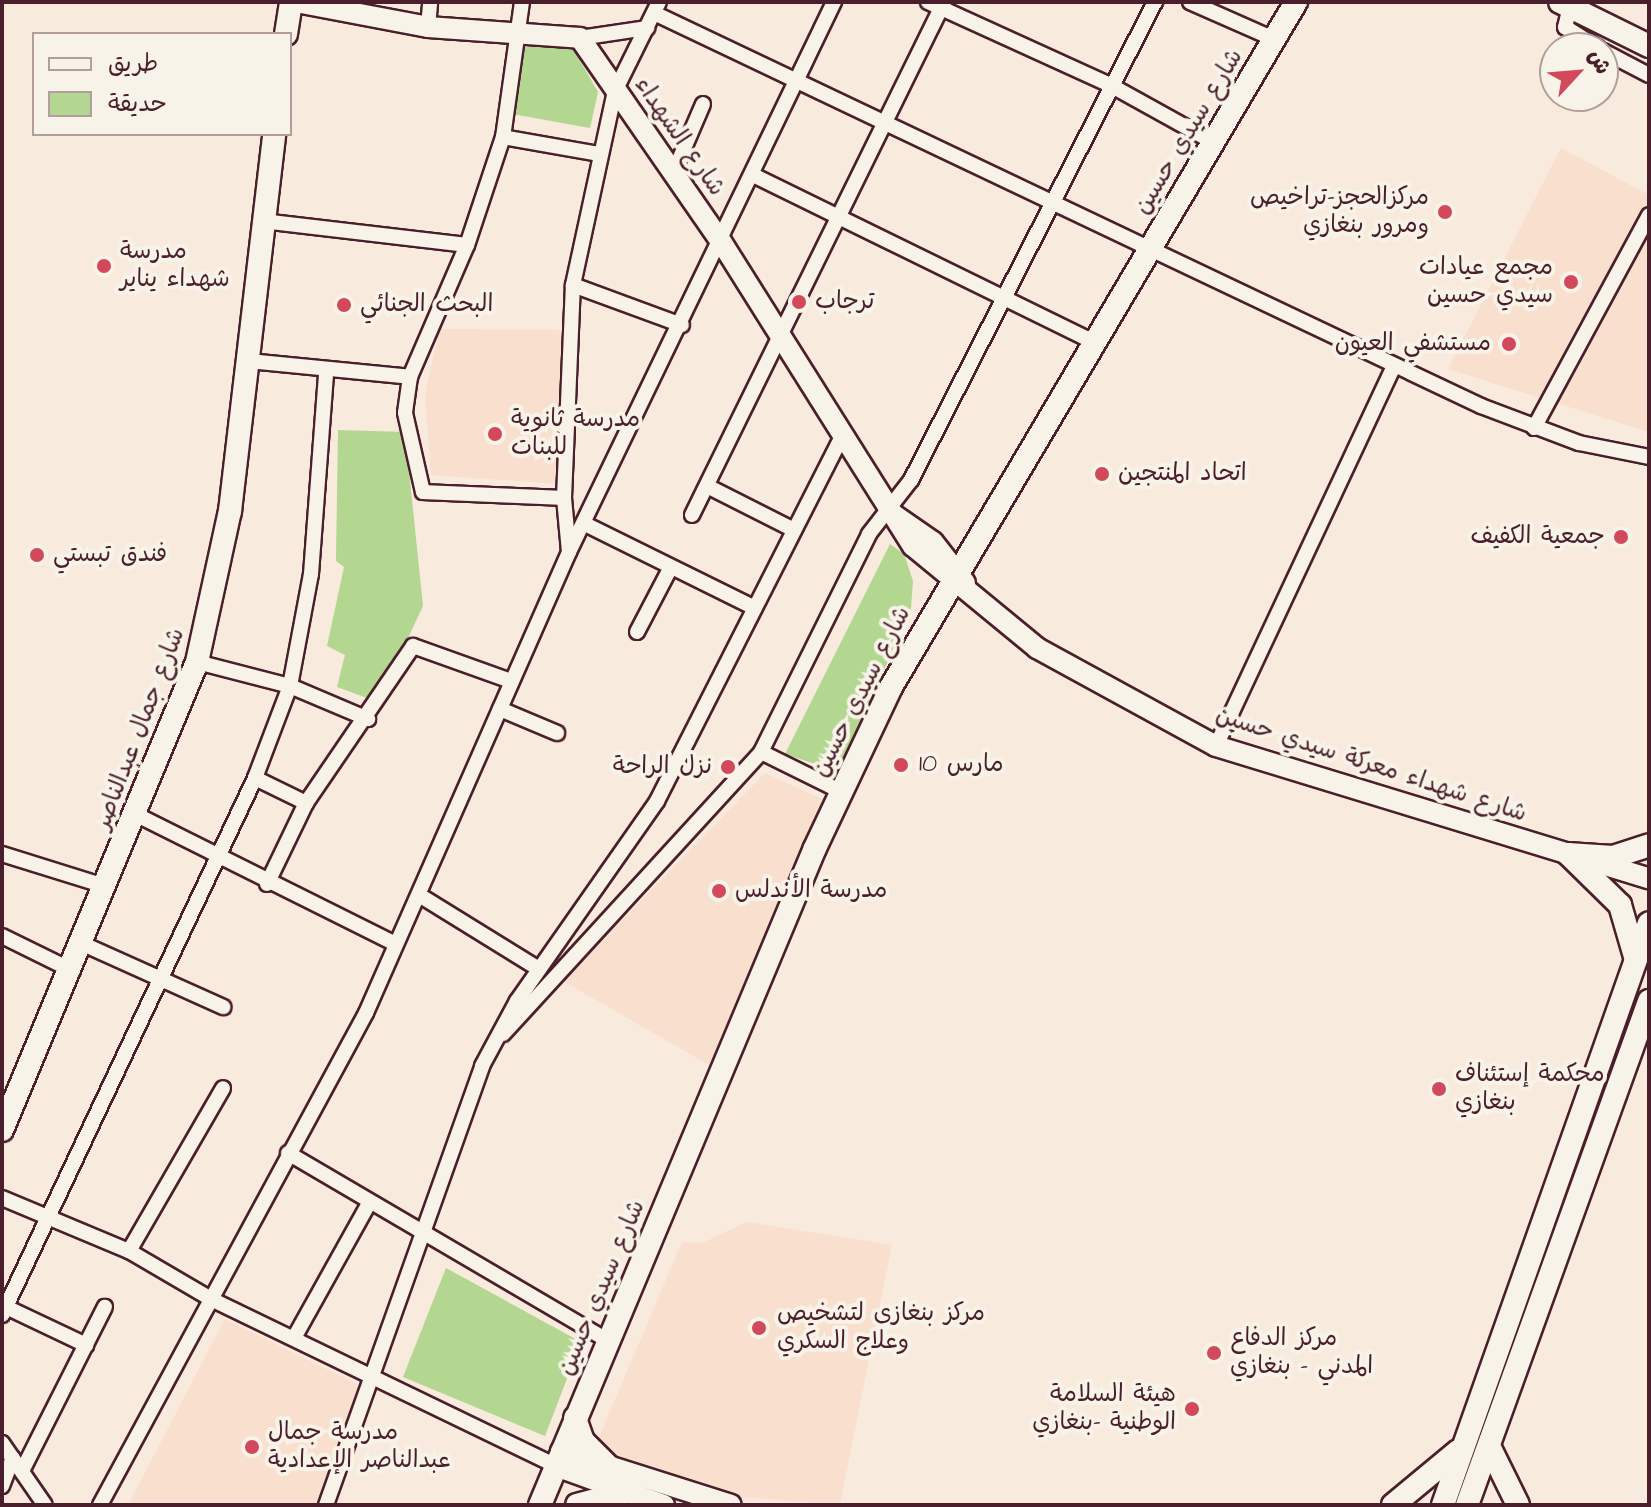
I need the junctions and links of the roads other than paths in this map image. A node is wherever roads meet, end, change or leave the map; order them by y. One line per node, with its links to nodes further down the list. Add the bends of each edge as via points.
1 (293, 2): 11 (main road); 13 (main road)
2 (430, 2): 11 (street)
3 (522, 2): 15 (street)
4 (834, 2): 22 (street)
5 (1155, 2): 23 (street)
6 (1190, 2): 17 (street)
7 (1296, 2): 17 (main road, شارع سيدي حسين)
8 (937, 4): 23 (street); 26 (street)
9 (1565, 4): 14 (street); 18 (main road)
10 (657, 8): 12 (street); 22 (street)
11 (428, 27): 15 (main road)
12 (647, 28): 16 (street); 24 (street)
13 (286, 32)
14 (1570, 32)
15 (519, 37): 16 (main road); 28 (street)
16 (580, 38): 24 (main road, شارع الشهداء)
17 (1274, 39): 29 (main road, شارع سيدي حسين)
18 (1642, 41): 19 (street)
19 (1619, 48)
20 (1619, 60): 21 (street)
21 (1649, 75)
22 (795, 81): 26 (street); 32 (street)
23 (1112, 86): 29 (street); 33 (street)
24 (615, 91): 30 (street); 31 (main road, شارع الشهداء)
25 (703, 104): 31 (street)
26 (885, 124): 33 (street); 34 (street)
27 (274, 136): 36 (main road, شارع جمال عبدالناصر)
28 (503, 137): 30 (street); 38 (street)
29 (1213, 142): 39 (main road, شارع سيدي حسين)
30 (599, 154): 40 (street)
31 (673, 174): 37 (main road, شارع الشهداء)
32 (753, 175): 34 (street); 37 (street)
33 (1054, 204): 39 (street); 41 (street)
34 (843, 214): 41 (street); 43 (street)
35 (1649, 215): 49 (street)
36 (263, 221): 38 (street); 45 (main road, شارع جمال عبدالناصر)
37 (722, 243): 42 (street); 43 (main road, شارع الشهداء)
38 (467, 245): 48 (street)
39 (1150, 249): 44 (main road, شارع سيدي حسين); 46 (street)
40 (573, 285): 42 (street); 53 (street)
41 (1006, 298): 44 (street); 54 (street, via 911,480)
42 (682, 325): 56 (street)
43 (777, 340): 50 (main road, شارع الشهداء); 52 (street)
44 (1092, 341): 60 (main road, شارع سيدي حسين)
45 (248, 361): 47 (street); 63 (main road, شارع جمال عبدالناصر, via 222,556)
46 (1394, 366): 49 (street); 69 (street)
47 (326, 374): 48 (street); 65 (street, via 311,574)
48 (410, 377): 53 (street, via 405,413 423,492)
49 (1534, 428): 51 (street)
50 (841, 439): 54 (main road, شارع الشهداء); 57 (street)
51 (1649, 457)
52 (707, 486): 55 (street); 57 (street)
53 (564, 498): 58 (street)
54 (886, 511): 60 (main road, شارع الشهداء); 70 (street)
55 (692, 515)
56 (587, 525): 58 (street); 59 (street)
57 (794, 530): 61 (street)
58 (569, 552): 64 (street)
59 (671, 567): 61 (street); 62 (street)
60 (953, 575): 69 (main road, شارع شهداء معركة سيدي حسين, via 1048,655); 72 (main road, شارع سيدي حسين)
61 (755, 608): 88 (street, via 657,801)
62 (637, 632)
63 (197, 662): 65 (street); 74 (main road, شارع جمال عبدالناصر)
64 (511, 681): 66 (street); 67 (street, via 417,644)
65 (290, 686): 67 (street); 71 (street)
66 (500, 709): 68 (street); 82 (street)
67 (368, 719): 73 (street)
68 (557, 733)
69 (1216, 746): 77 (main road, شارع شهداء معركة سيدي حسين)
70 (761, 752): 72 (street); 93 (street)
71 (255, 778): 73 (street); 78 (street)
72 (840, 791): 106 (main road, شارع سيدي حسين)
73 (306, 803): 80 (street)
74 (137, 815): 78 (street); 81 (main road, شارع جمال عبدالناصر)
75 (1649, 845): 77 (main road, via 1613,857)
76 (2, 854): 81 (street)
77 (1568, 854): 79 (main road, شارع شهداء معركة سيدي حسين); 87 (main road, via 1620,905)
78 (212, 858): 80 (street); 90 (street)
79 (1649, 878)
80 (267, 884): 86 (street)
81 (105, 886): 85 (main road, شارع جمال عبدالناصر)
82 (419, 895): 86 (street); 88 (street)
83 (1649, 923): 87 (main road)
84 (2, 936): 89 (street)
85 (83, 944): 89 (main road, شارع جمال عبدالناصر); 90 (street)
86 (396, 944): 96 (street)
87 (1636, 960): 112 (main road)
88 (539, 969): 93 (street)
89 (73, 971): 95 (main road, شارع جمال عبدالناصر)
90 (161, 979): 92 (street); 99 (street)
91 (1649, 1001): 111 (main road)
92 (223, 1007)
93 (494, 1043): 100 (street)
94 (223, 1088): 101 (street)
95 (2, 1130)
96 (288, 1153): 98 (street); 102 (street)
97 (2, 1198): 99 (street)
98 (369, 1203): 100 (street); 105 (street)
99 (49, 1216): 101 (street); 104 (street)
100 (427, 1233): 106 (street); 108 (street)
101 (129, 1251): 102 (street)
102 (211, 1299): 105 (street); 119 (street)
103 (105, 1307): 107 (street)
104 (4, 1311): 107 (street)
105 (294, 1338): 108 (street)
106 (607, 1340): 109 (main road, شارع سيدي حسين)
107 (86, 1345): 115 (street)
108 (372, 1376): 114 (street); 120 (street)
109 (575, 1418): 114 (main road, شارع سيدي حسين); 116 (main road, via 583,1441)
110 (2, 1443): 113 (street)
111 (1489, 1446): 127 (main road); 128 (main road)
112 (1462, 1447): 125 (main road); 126 (main road)
113 (13, 1458): 115 (street); 117 (street)
114 (558, 1459): 116 (main road); 121 (main road, شارع سيدي حسين)
115 (22, 1471): 118 (street)
116 (618, 1482): 122 (main road); 123 (main road); 124 (main road)
117 (2, 1486)
118 (45, 1505)
119 (100, 1505)
120 (326, 1505)
121 (540, 1505)
122 (577, 1505)
123 (664, 1505)
124 (731, 1505)
125 (1393, 1505)
126 (1443, 1505)
127 (1467, 1505)
128 (1518, 1505)

